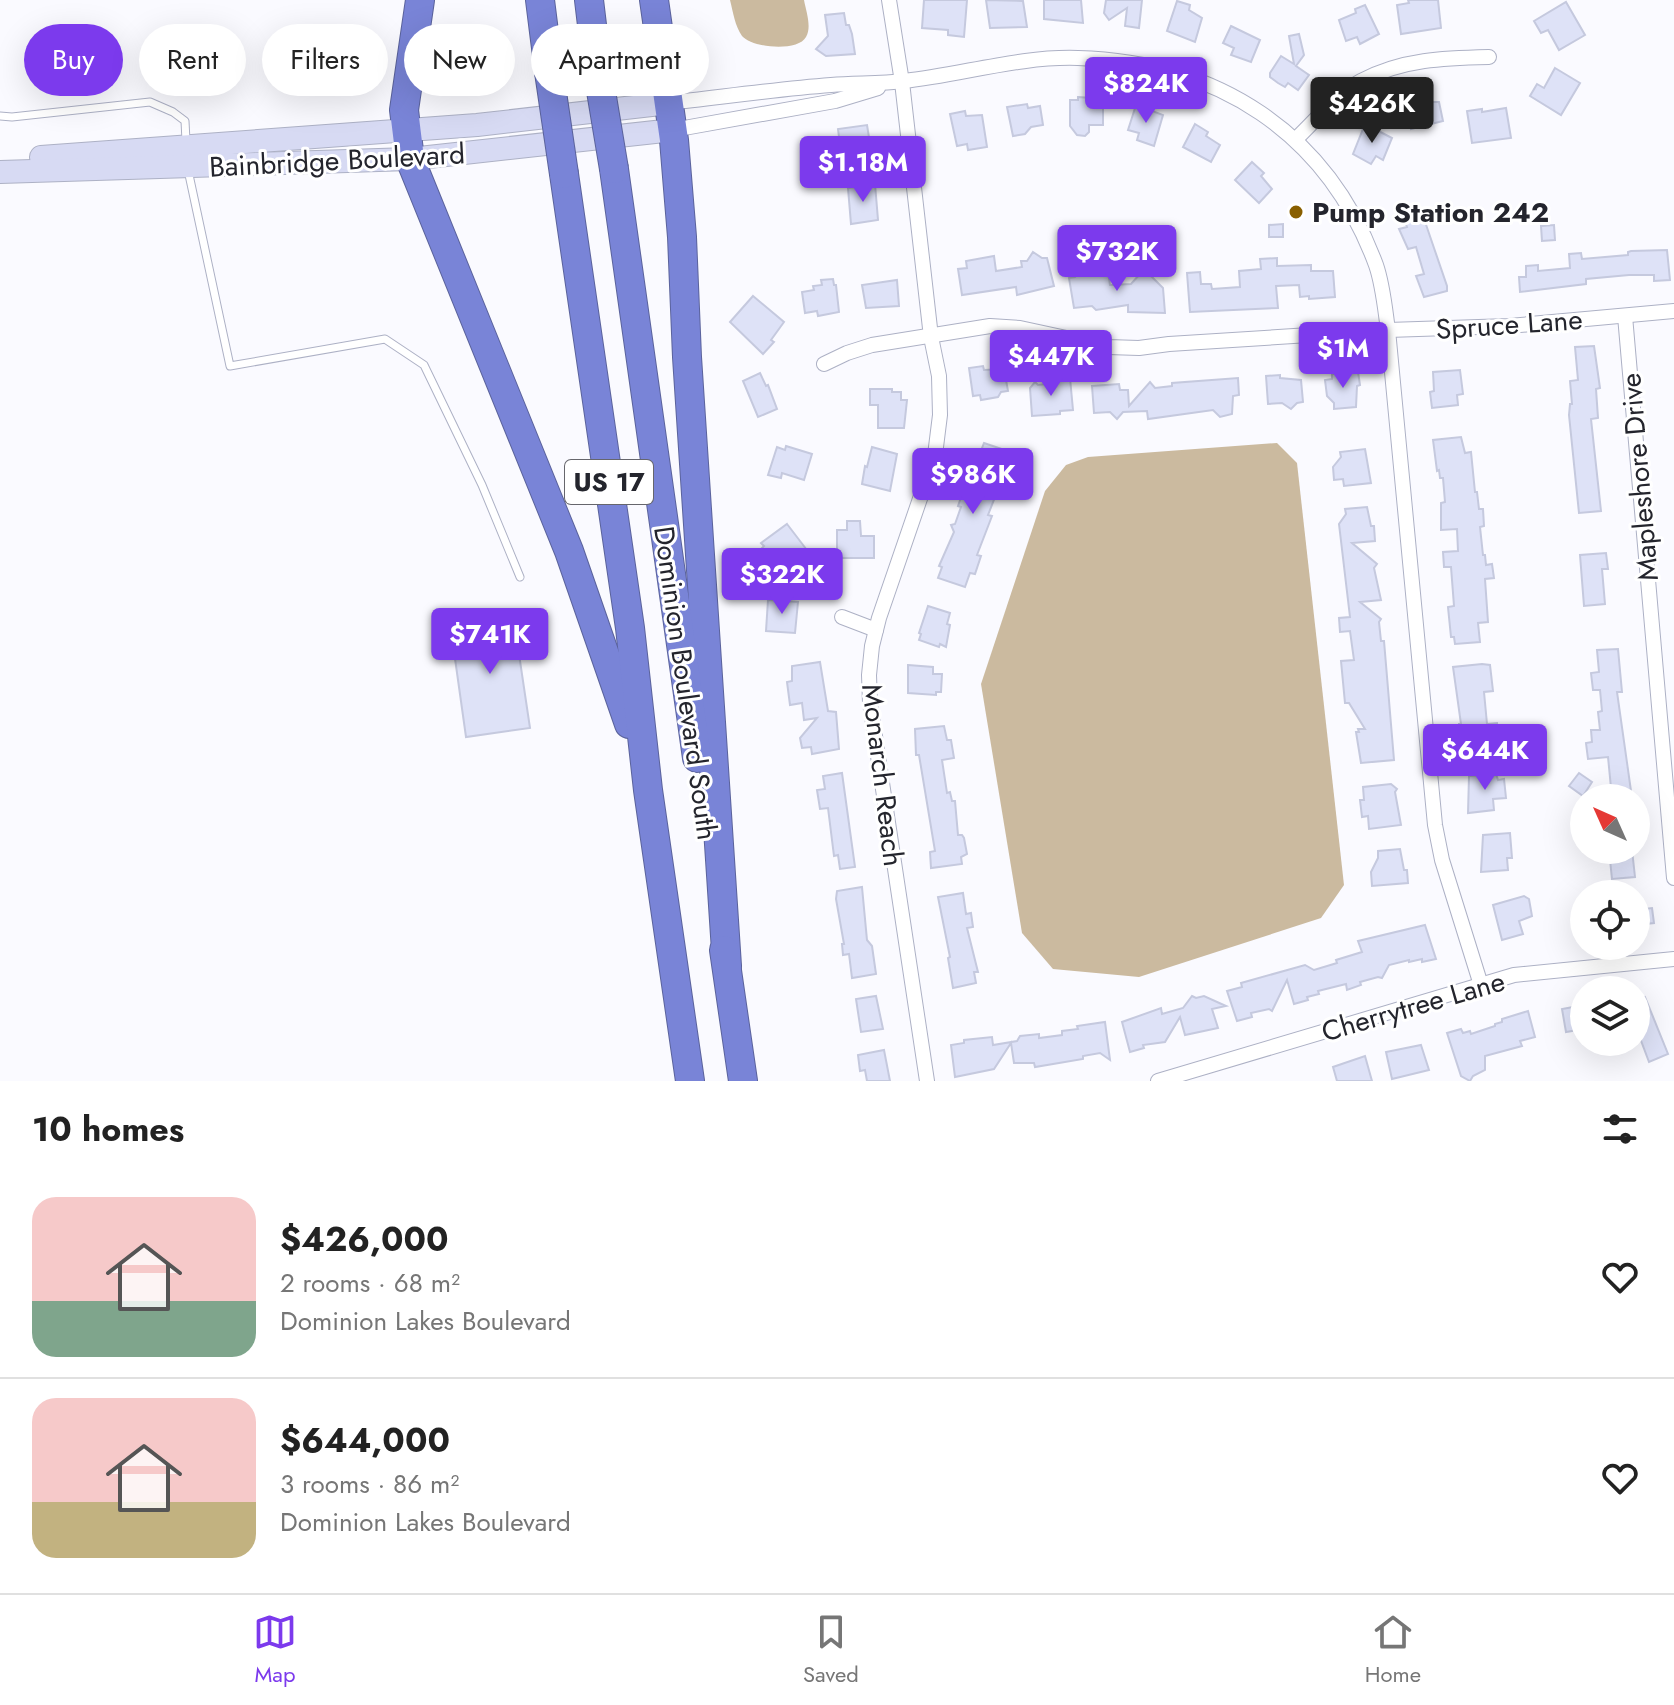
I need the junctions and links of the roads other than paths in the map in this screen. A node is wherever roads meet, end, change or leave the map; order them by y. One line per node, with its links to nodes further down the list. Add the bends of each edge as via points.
1 (420, 0): 10 (highway)
2 (540, 0): 24 (highway, Dominion Boulevard South / US 17, bridge)
3 (589, 0): 27 (highway, Dominion Boulevard South / US 17, bridge)
4 (654, 0): 9 (highway)
5 (889, 0): 7 (street, Monarch Reach)
6 (1489, 57): 11 (street, via 1430,59 1359,81)
7 (902, 82): 9 (street, via 831,85); 9 (street, via 835,101); 11 (street, via 1023,62 1120,61 1209,83 1260,111); 19 (street, Monarch Reach)
8 (0, 116): 12 (lane, via 150,102 185,121)
9 (671, 116): 10 (main road, Bainbridge Boulevard); 13 (main road, Bainbridge Boulevard); 27 (highway)
10 (405, 131): 12 (main road, Bainbridge Boulevard); 13 (highway)
11 (1296, 139): 18 (street, via 1364,237 1377,267)
12 (187, 157): 13 (main road, Bainbridge Boulevard); 14 (main road, Bainbridge Boulevard); 15 (main road, Bainbridge Boulevard); 21 (lane, via 230,366 385,339 424,365)
13 (410, 159): 24 (highway, via 569,551)
14 (0, 161)
15 (0, 172)
16 (1674, 311): 17 (street, Spruce Lane)
17 (1625, 316): 18 (street, Spruce Lane); 25 (street, Mapleshore Drive)
18 (1388, 330): 19 (street, Spruce Lane, via 1139,348 990,326); 28 (street, via 1435,825)
19 (931, 337): 20 (street, Spruce Lane, via 872,345); 23 (street, Monarch Reach, via 939,376 935,455)
20 (824, 364)
21 (520, 577)
22 (842, 617): 23 (street)
23 (876, 630): 31 (street, Monarch Reach, via 870,703)
24 (648, 784): 29 (highway, Dominion Boulevard South / US 17)
25 (1674, 878)
26 (1674, 959): 28 (street, Cherrytree Lane, via 1514,975)
27 (727, 966): 30 (highway, Dominion Boulevard South / US 17)
28 (1481, 985): 32 (street, Cherrytree Lane)
29 (690, 1081)
30 (743, 1081)
31 (927, 1081)
32 (1158, 1081)

